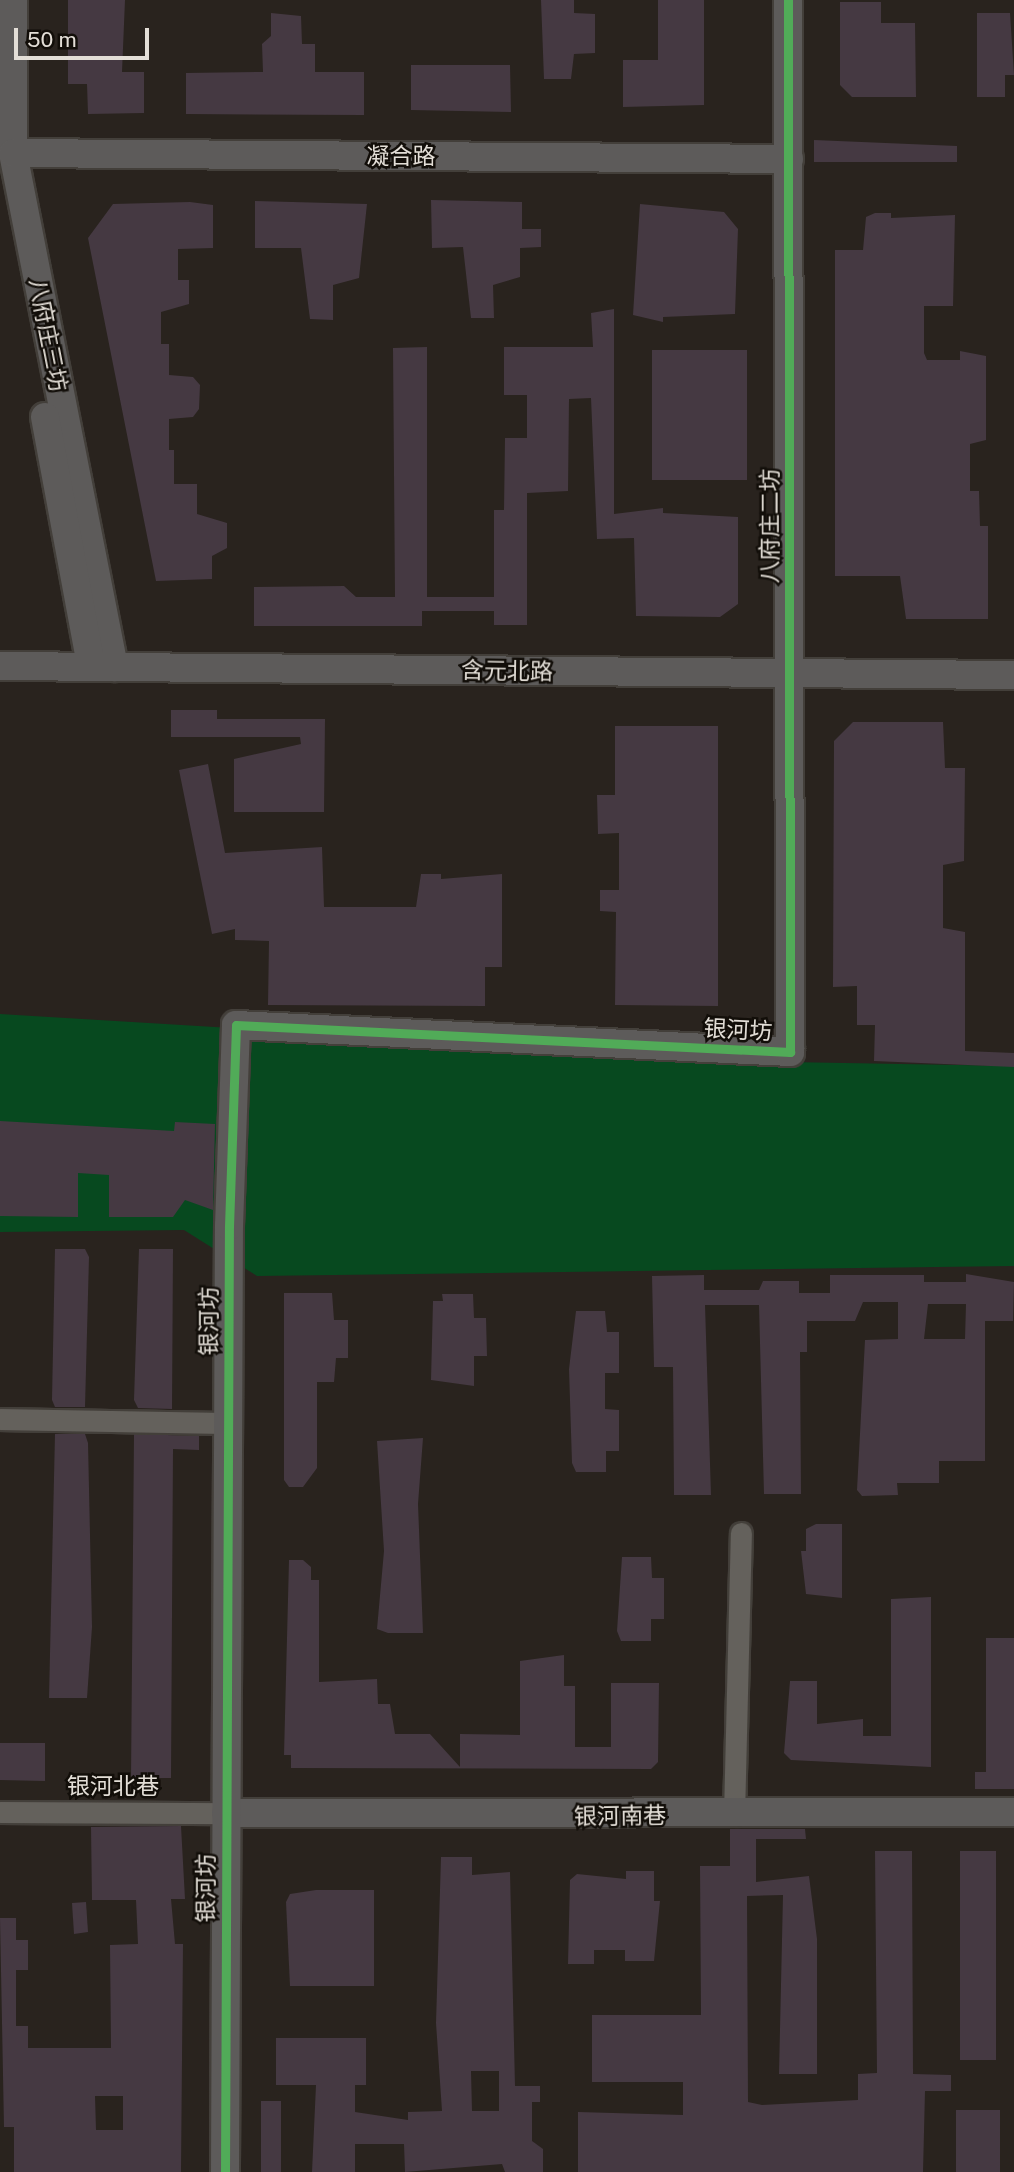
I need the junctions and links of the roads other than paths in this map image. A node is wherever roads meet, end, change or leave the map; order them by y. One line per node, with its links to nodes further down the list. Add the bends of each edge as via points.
1 (13, 0): 3 (street, 八府庄三坊)
2 (788, 0): 4 (street, 八府庄二坊)
3 (4, 156): 4 (street, 凝合路); 6 (street, 八府庄三坊)
4 (789, 159): 7 (street, 八府庄二坊)
5 (0, 666): 6 (street, 含元北路)
6 (103, 667): 7 (street, 含元北路)
7 (790, 673): 8 (street, 含元北路); 9 (street, 八府庄二坊)
8 (1014, 675)
9 (790, 1052): 11 (street, 银河坊, via 236,1025)
10 (0, 1419): 11 (street)
11 (228, 1423): 15 (street, 银河坊)
12 (741, 1533): 16 (street)
13 (0, 1812): 15 (street, 银河北巷)
14 (1014, 1812): 16 (street, 银河南巷)
15 (226, 1813): 16 (street, 银河南巷); 17 (street, 银河坊)
16 (734, 1815)
17 (225, 2172)

